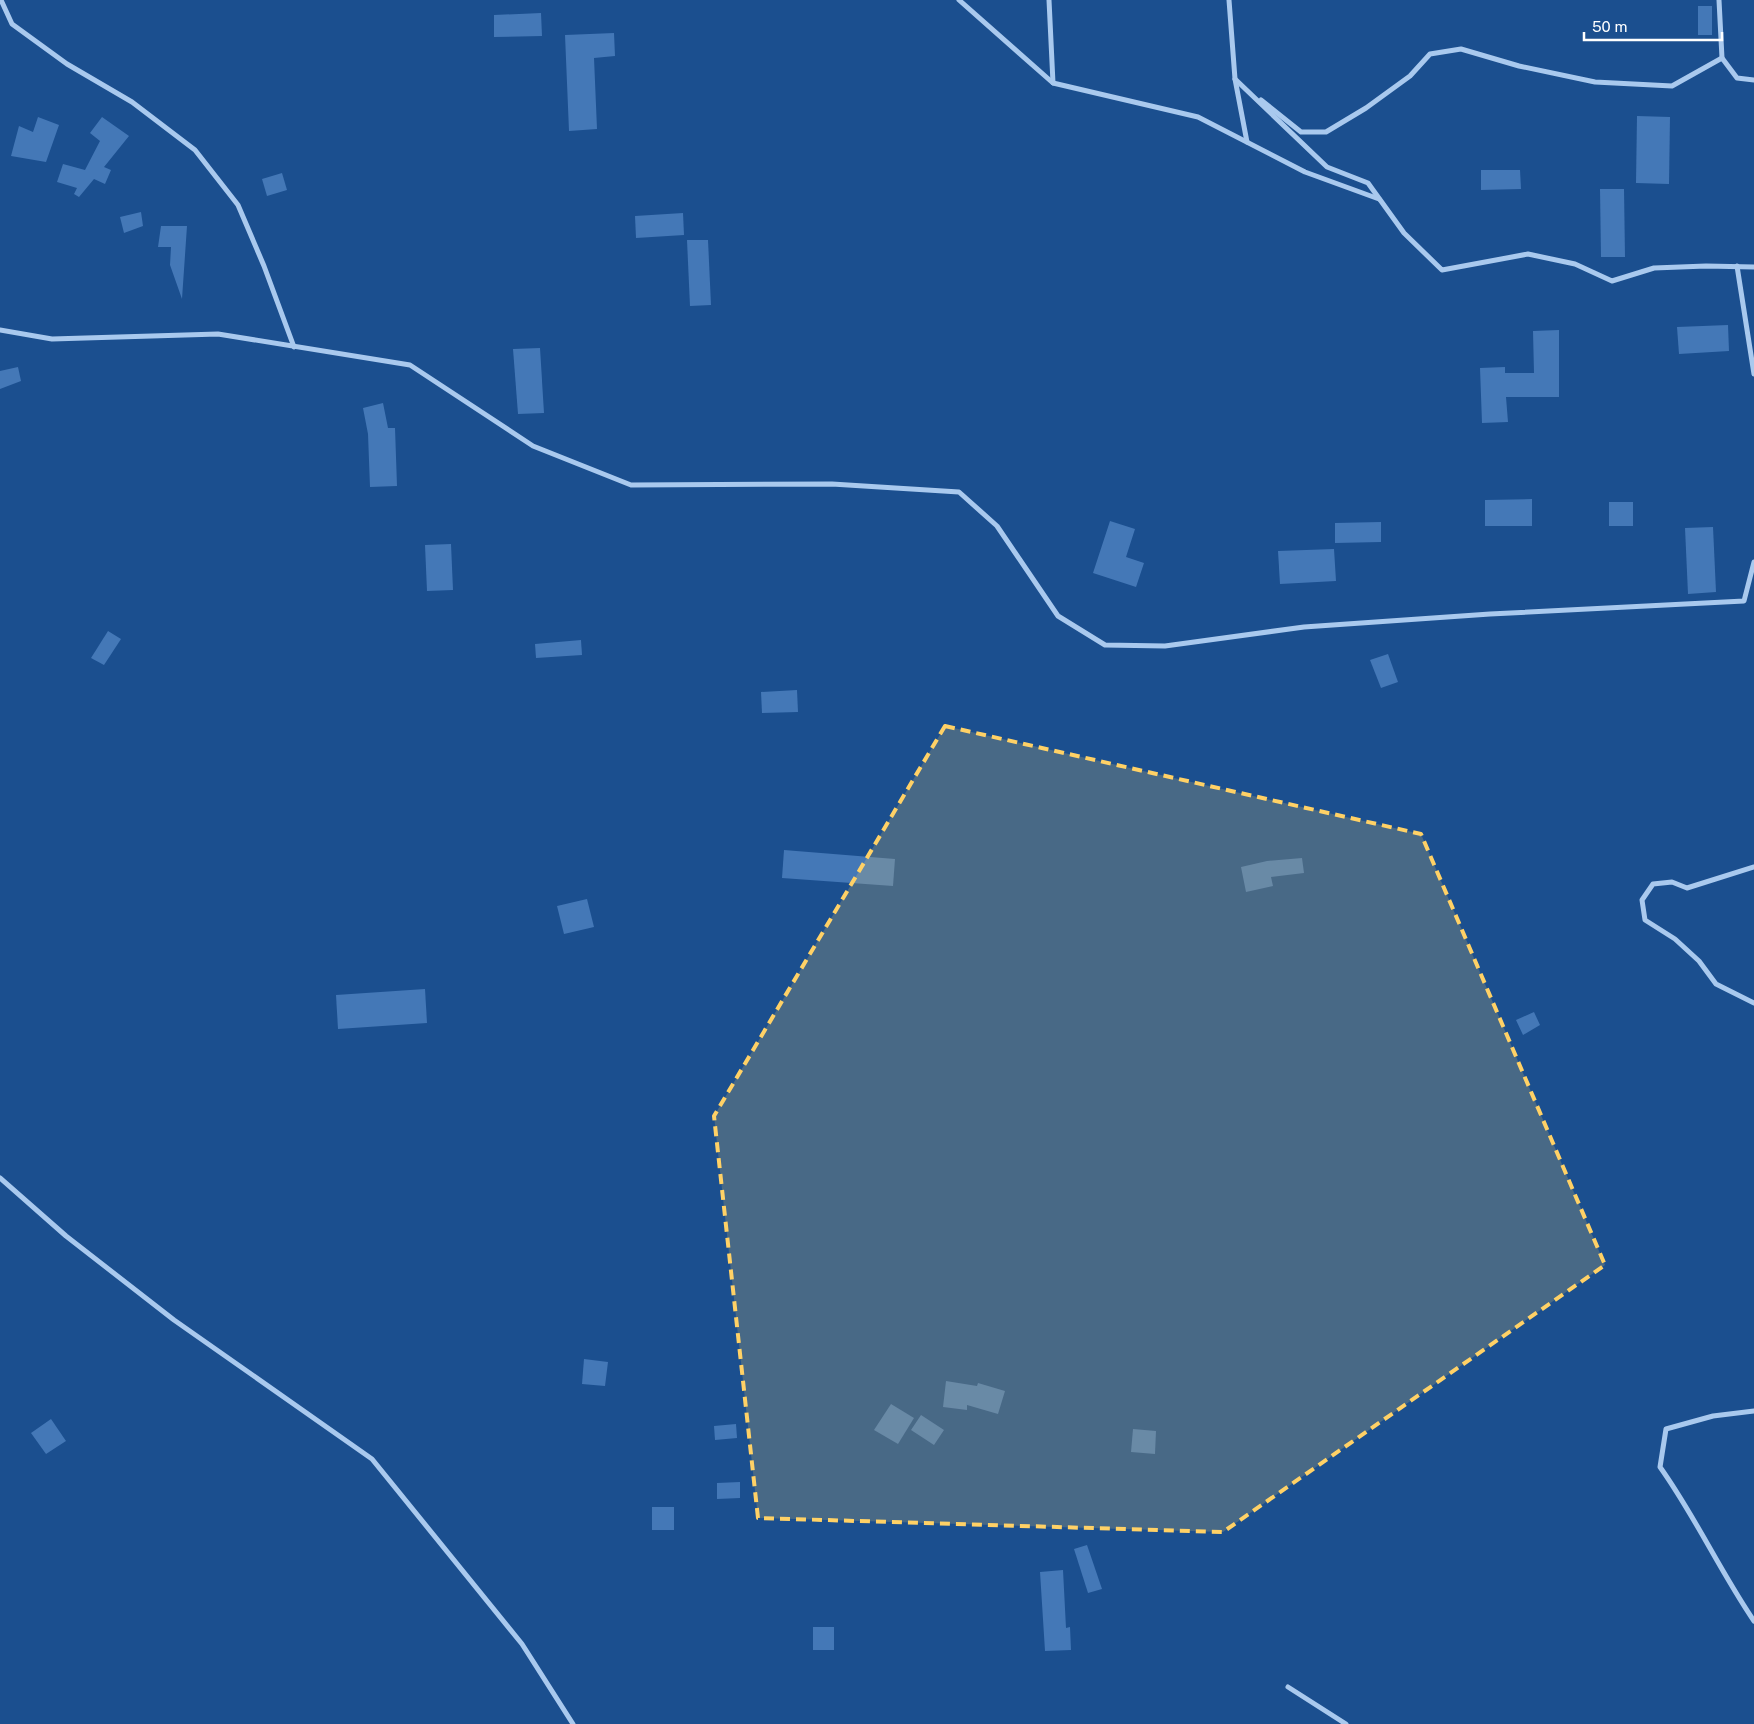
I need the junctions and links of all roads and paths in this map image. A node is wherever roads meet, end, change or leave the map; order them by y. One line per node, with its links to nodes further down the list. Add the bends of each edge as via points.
1 (1, 0): 15 (street, via 12,24 67,64 132,102 195,150 238,205)
2 (959, 0): 9 (street)
3 (1049, 0): 9 (street)
4 (1229, 0): 7 (street)
5 (1719, 0): 6 (street)
6 (1722, 58): 7 (street, via 1672,86 1595,82 1519,66 1461,49 1430,54 1410,76 1326,132 1301,132); 8 (street, via 1737,78)
7 (1235, 79): 10 (street); 11 (street, via 1327,167 1368,183)
8 (1754, 80)
9 (1053, 83): 10 (street, via 1198,117)
10 (1247, 142): 11 (street, via 1312,174)
11 (1380, 199): 12 (street, via 1404,233 1442,270 1528,254 1576,264 1612,281 1654,268)
12 (1737, 266): 13 (street); 16 (street)
13 (1754, 267)
14 (0, 330): 15 (street, via 52,339 218,334)
15 (294, 347): 17 (street, via 410,365 533,446 631,485 832,484 959,492 996,526 1058,616 1105,645 1165,646 1304,627 1490,614 1744,602)
16 (1754, 374)
17 (1754, 562)
18 (1754, 867): 19 (street, via 1687,888 1672,882 1653,884 1642,900 1645,920 1681,944 1716,984)
19 (1754, 1003)
20 (0, 1178): 24 (street, via 66,1236 174,1320 372,1459 522,1644)
21 (1754, 1411): 22 (street, via 1713,1416 1666,1429 1660,1467 1682,1497)
22 (1754, 1621)
23 (1288, 1688): 25 (street)
24 (573, 1724)
25 (1346, 1724)

